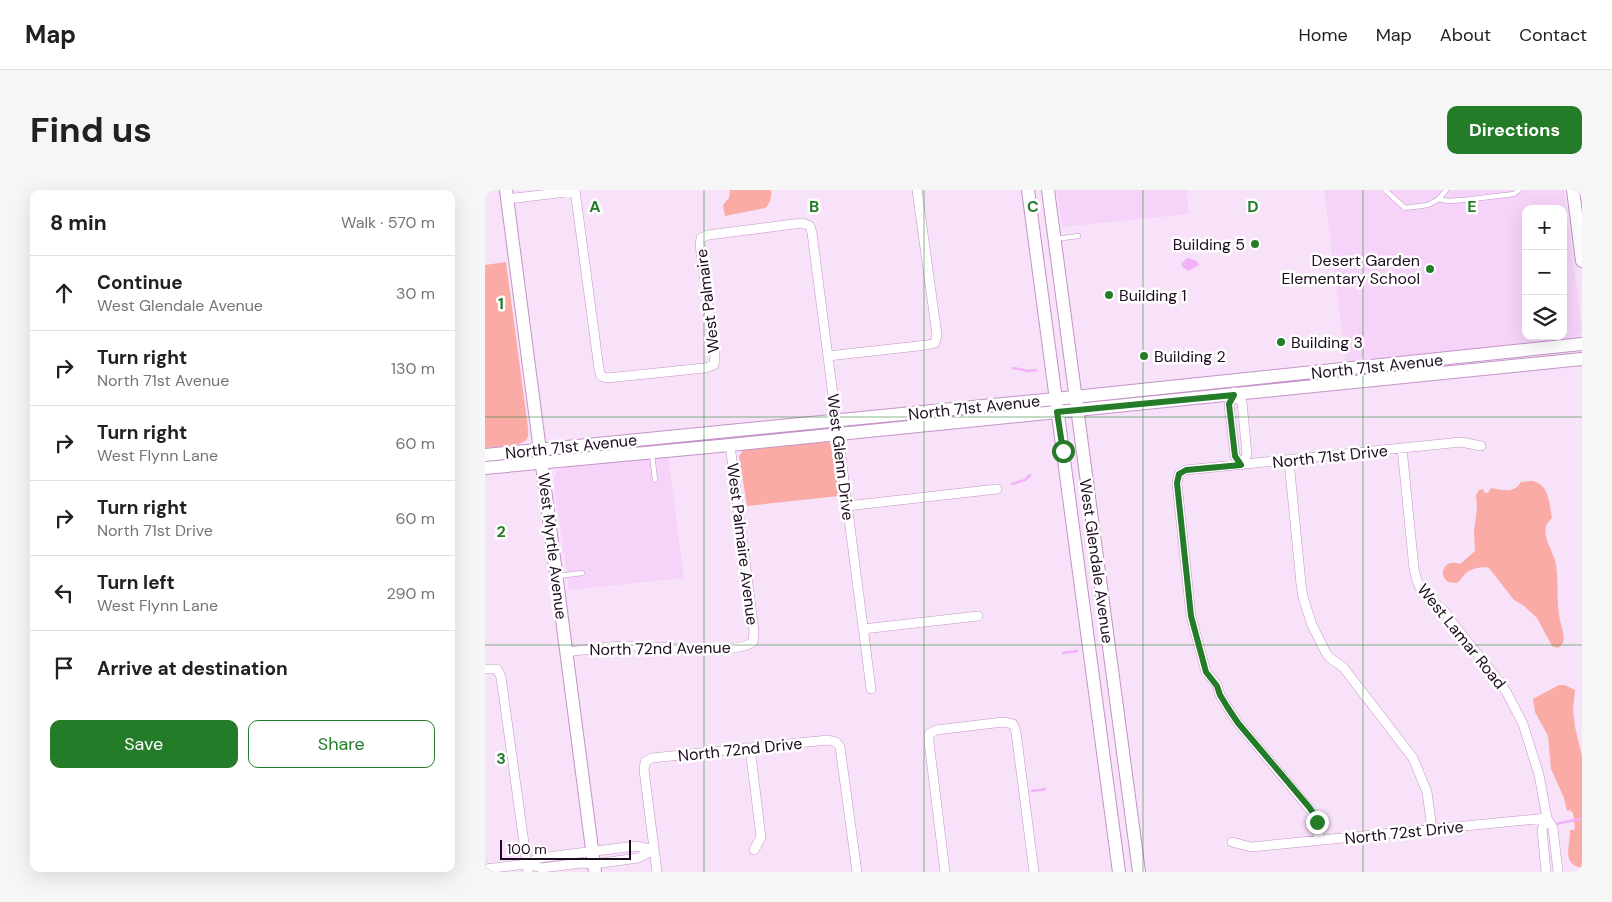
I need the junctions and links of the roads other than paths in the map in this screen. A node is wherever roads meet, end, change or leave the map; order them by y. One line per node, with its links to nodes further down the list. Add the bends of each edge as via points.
1 (917, 190): 16 (street, via 937,335 935,343)
2 (1029, 190): 21 (street, West Glendale Avenue)
3 (1048, 190): 13 (street, West Glendale Avenue)
4 (1385, 190): 10 (lane, via 1405,208 1427,205)
5 (1447, 190): 10 (lane)
6 (1519, 190): 10 (lane, via 1514,194 1464,200)
7 (1573, 190): 14 (street)
8 (575, 191): 9 (street); 11 (street, West Palmaire, via 597,359 601,376 607,378 714,365 701,238 802,223)
9 (507, 195): 28 (street, West Myrtle Avenue)
10 (1439, 199)
11 (810, 226): 16 (street, West Glenn Drive)
12 (1078, 236): 13 (lane)
13 (1054, 240): 20 (street, West Glendale Avenue)
14 (1582, 261)
15 (1582, 344): 18 (street, North 71st Avenue)
16 (827, 356): 23 (street, West Glenn Drive)
17 (1582, 359): 19 (street, North 71st Avenue)
18 (1233, 380): 19 (street); 20 (street, North 71st Avenue)
19 (1234, 395): 22 (street, North 71st Avenue); 33 (street, via 1242,402 1247,455)
20 (1075, 397): 21 (street, North 71st Avenue); 22 (street, West Glendale Avenue)
21 (1056, 406): 22 (street, North 71st Avenue); 23 (street, North 71st Avenue); 24 (street, North 71st Avenue); 63 (street, West Glendale Avenue)
22 (1077, 411): 64 (street, West Glendale Avenue)
23 (836, 421): 24 (street, West Glenn Drive); 28 (street, North 71st Avenue)
24 (838, 434): 25 (street, North 71st Avenue); 37 (street, West Glenn Drive)
25 (730, 445): 29 (street, North 71st Avenue); 42 (street, West Palmaire Avenue)
26 (1481, 446): 27 (street, North 71st Drive, via 1461,442)
27 (1403, 448): 31 (street, North 71st Drive); 47 (street, West Lamar Road, via 1414,569 1418,582 1429,600 1444,609 1507,693 1535,758)
28 (541, 449): 30 (street, North 71st Avenue); 32 (street, West Myrtle Avenue)
29 (652, 453): 32 (street, North 71st Avenue); 35 (lane)
30 (485, 455)
31 (1289, 460): 33 (street, North 71st Drive); 48 (street, via 1301,584 1313,625 1330,658 1343,667 1413,758 1427,792)
32 (543, 463): 34 (street, North 71st Avenue); 39 (street, West Myrtle Avenue)
33 (1241, 465): 49 (street, North 71st Drive, via 1186,470 1179,474 1177,483 1191,616 1206,672 1238,723 1314,814)
34 (485, 468)
35 (655, 480)
36 (997, 489): 37 (street)
37 (847, 506): 41 (street, West Glenn Drive)
38 (582, 573): 39 (lane)
39 (557, 576): 43 (street, West Myrtle Avenue)
40 (978, 616): 41 (street)
41 (863, 629): 45 (street, West Glenn Drive)
42 (753, 642): 43 (street, North 72nd Avenue, via 723,648 625,646)
43 (566, 652): 54 (street, West Myrtle Avenue)
44 (485, 669): 56 (street, via 497,670 501,677)
45 (871, 689)
46 (750, 748): 52 (street, North 72nd Drive, via 652,758 645,762); 53 (street, via 761,837); 60 (street, North 72nd Drive, via 828,740 836,742 840,747)
47 (1547, 818): 48 (street, North 72st Drive); 65 (street, West Lamar Road, via 1541,829); 66 (street, West Lamar Road, via 1553,828)
48 (1432, 829): 49 (street, North 72st Drive)
49 (1319, 840): 50 (street, North 72st Drive, via 1251,847)
50 (1231, 842)
51 (627, 847): 52 (street); 54 (street); 55 (street)
52 (654, 850): 55 (street); 59 (street)
53 (754, 850)
54 (592, 851): 56 (street, via 539,858); 57 (street, West Myrtle Avenue)
55 (628, 860): 57 (street)
56 (527, 868): 57 (street, via 583,863); 58 (street)
57 (595, 868)
58 (485, 869)
59 (657, 872)
60 (857, 872)
61 (945, 872): 62 (street, via 929,734 935,730 1003,722 1013,724 1016,732)
62 (1034, 872)
63 (1119, 872)
64 (1139, 872)
65 (1546, 872)
66 (1557, 872)

